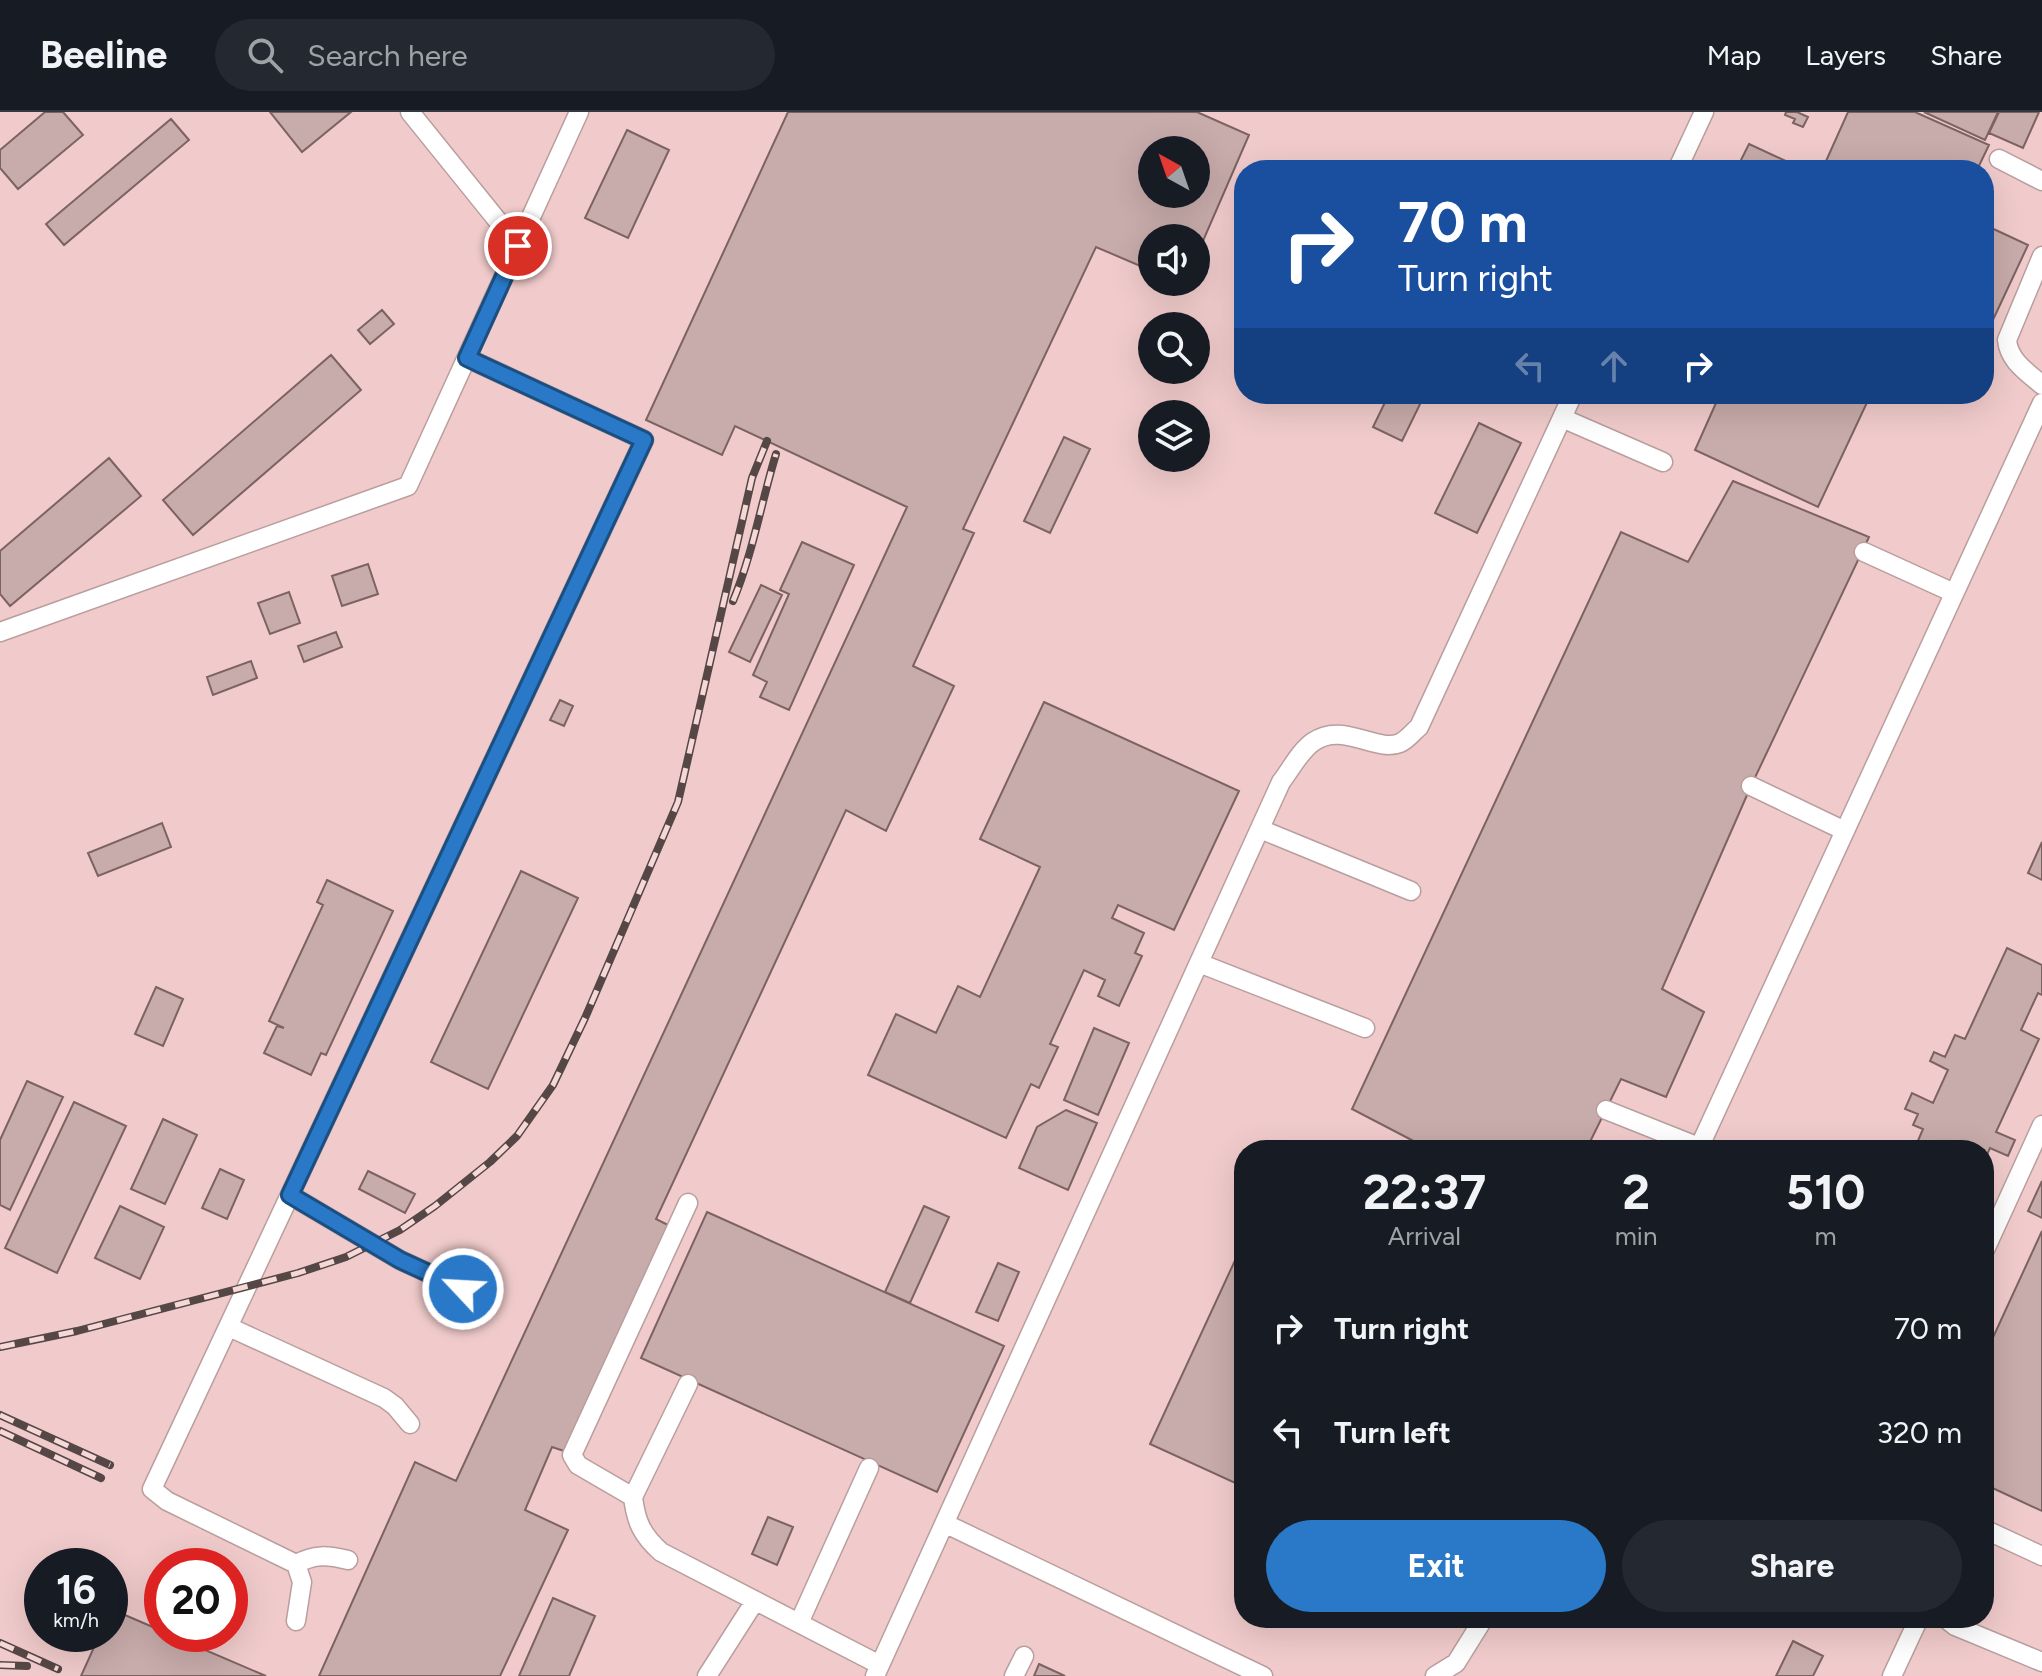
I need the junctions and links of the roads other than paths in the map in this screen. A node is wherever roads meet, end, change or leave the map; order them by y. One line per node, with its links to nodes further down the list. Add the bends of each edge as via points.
1 (410, 112): 7 (lane)
2 (579, 112): 7 (lane)
3 (1704, 112): 5 (lane)
4 (1999, 159): 6 (lane)
5 (1682, 160)
6 (2042, 181)
7 (518, 246): 9 (lane)
8 (2042, 256): 10 (lane, via 2007,340 2015,361)
9 (467, 358): 17 (lane, via 408,486); 28 (lane, via 644,440)
10 (2042, 385)
11 (2042, 403): 16 (lane)
12 (1568, 404): 13 (lane)
13 (1562, 418): 14 (lane); 19 (lane, via 1419,727 1391,745 1340,734 1316,739 1281,782)
14 (1663, 462)
15 (1864, 552): 16 (lane)
16 (1954, 593): 20 (lane)
17 (0, 632)
18 (1751, 786): 20 (lane)
19 (1260, 829): 21 (lane); 22 (lane)
20 (1845, 831): 27 (lane)
21 (1411, 891)
22 (1199, 963): 23 (lane); 37 (lane)
23 (1365, 1028)
24 (1606, 1110): 26 (lane)
25 (2042, 1125): 30 (lane)
26 (1678, 1140)
27 (1703, 1140)
28 (290, 1195): 31 (lane, via 400,1260); 32 (lane)
29 (688, 1203): 36 (lane, via 572,1455 578,1465)
30 (1994, 1230)
31 (463, 1289)
32 (229, 1327): 34 (lane, via 384,1398); 41 (lane, via 152,1489)
33 (688, 1384): 36 (lane)
34 (410, 1424)
35 (869, 1468): 44 (lane)
36 (633, 1497): 42 (lane, via 640,1531 661,1552)
37 (946, 1524): 50 (lane); 53 (lane)
38 (1994, 1534): 39 (lane)
39 (2042, 1556)
40 (348, 1560): 41 (lane, via 311,1556)
41 (296, 1564): 43 (lane, via 302,1582)
42 (755, 1601): 44 (lane); 51 (lane)
43 (296, 1621)
44 (799, 1623): 50 (lane)
45 (1478, 1628): 54 (lane, via 1456,1663)
46 (1914, 1628): 55 (lane)
47 (1960, 1628): 49 (lane)
48 (1024, 1656): 52 (lane)
49 (2042, 1662)
50 (878, 1670)
51 (707, 1676)
52 (1014, 1676)
53 (1263, 1676)
54 (1435, 1676)
55 (1892, 1676)

